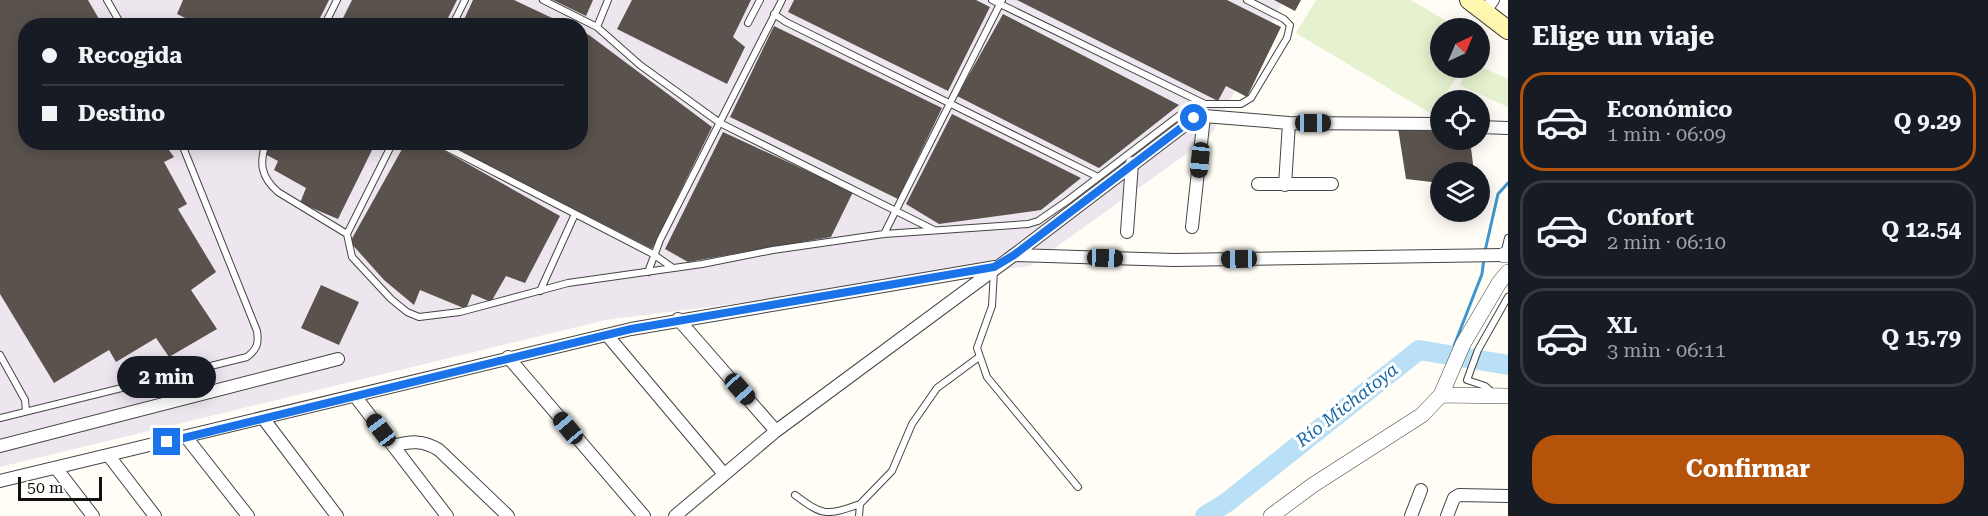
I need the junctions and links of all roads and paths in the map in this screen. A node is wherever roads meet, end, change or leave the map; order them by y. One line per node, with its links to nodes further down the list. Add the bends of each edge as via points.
1 (107, 0): 14 (lane)
2 (337, 0): 15 (lane)
3 (465, 0): 16 (lane)
4 (543, 0): 17 (lane)
5 (608, 0): 20 (lane)
6 (760, 0): 19 (lane)
7 (782, 0): 13 (lane)
8 (992, 0): 11 (lane)
9 (1247, 0): 22 (lane, via 1284,19 1290,25 1287,38 1251,98 1241,104)
10 (1469, 0): 12 (main road)
11 (1001, 2): 22 (lane); 23 (lane)
12 (1489, 6): 21 (main road)
13 (774, 14): 23 (lane); 25 (lane)
14 (117, 18)
15 (328, 18)
16 (456, 18)
17 (579, 18)
18 (588, 22): 20 (lane)
19 (748, 23)
20 (597, 27): 25 (lane, via 640,65)
21 (1508, 30)
22 (1197, 102): 35 (lane)
23 (949, 103): 35 (lane); 39 (lane)
24 (1204, 116): 26 (street); 34 (street, via 1194,118); 41 (street)
25 (720, 123): 39 (lane); 47 (lane)
26 (1289, 123): 27 (street); 38 (street)
27 (1430, 124)
28 (1490, 127): 29 (street)
29 (1508, 128)
30 (184, 150): 65 (lane, via 256,331 256,350 247,357)
31 (263, 150): 44 (lane, via 262,174 268,184)
32 (389, 150): 44 (lane)
33 (451, 150): 40 (lane)
34 (1132, 164): 43 (street); 48 (street)
35 (1098, 177): 42 (lane, via 1038,221)
36 (1258, 184): 38 (street)
37 (1332, 184): 38 (street)
38 (1285, 185)
39 (896, 210): 42 (lane); 45 (lane)
40 (575, 214): 47 (lane); 54 (lane)
41 (1192, 227)
42 (936, 231): 45 (lane)
43 (1127, 232)
44 (347, 234): 54 (lane, via 352,257 391,298 419,317 460,312)
45 (884, 234): 51 (lane)
46 (1508, 238): 49 (lane)
47 (654, 254): 51 (lane); 52 (lane)
48 (1014, 255): 49 (street, via 1174,260); 50 (street)
49 (1496, 255)
50 (994, 267): 56 (street); 60 (lane, via 992,306 977,348); 68 (street)
51 (673, 268): 52 (lane)
52 (648, 272): 54 (lane, via 568,283)
53 (1508, 272): 62 (street, via 1463,344)
54 (540, 291)
55 (1508, 297): 64 (lane, via 1478,350 1467,380)
56 (678, 320): 57 (street); 68 (street)
57 (607, 335): 59 (street); 74 (street)
58 (0, 355): 65 (lane, via 25,400)
59 (508, 357): 63 (street); 87 (street)
60 (979, 357): 76 (lane, via 987,377); 80 (lane, via 937,388 912,424 892,471)
61 (338, 359): 70 (street)
62 (1441, 395): 64 (street); 90 (street, via 1394,435 1312,485)
63 (355, 396): 67 (street); 71 (street)
64 (1502, 396)
65 (26, 411): 66 (lane)
66 (0, 418)
67 (262, 418): 69 (street); 85 (street)
68 (776, 430): 74 (street)
69 (186, 437): 72 (street); 84 (street)
70 (0, 446)
71 (393, 446): 81 (street, via 419,442 439,450); 86 (street)
72 (108, 456): 73 (street); 83 (street)
73 (56, 468): 75 (street); 82 (street)
74 (724, 474): 88 (street)
75 (0, 481)
76 (1078, 487)
77 (1422, 490): 91 (street)
78 (795, 495): 80 (lane, via 812,510 827,515)
79 (1508, 496): 92 (street, via 1459,495)
80 (860, 504): 89 (lane)
81 (502, 514)
82 (93, 516)
83 (154, 516)
84 (248, 516)
85 (337, 516)
86 (447, 516)
87 (644, 516)
88 (675, 516)
89 (859, 516)
90 (1271, 516)
91 (1411, 516)
92 (1447, 516)

